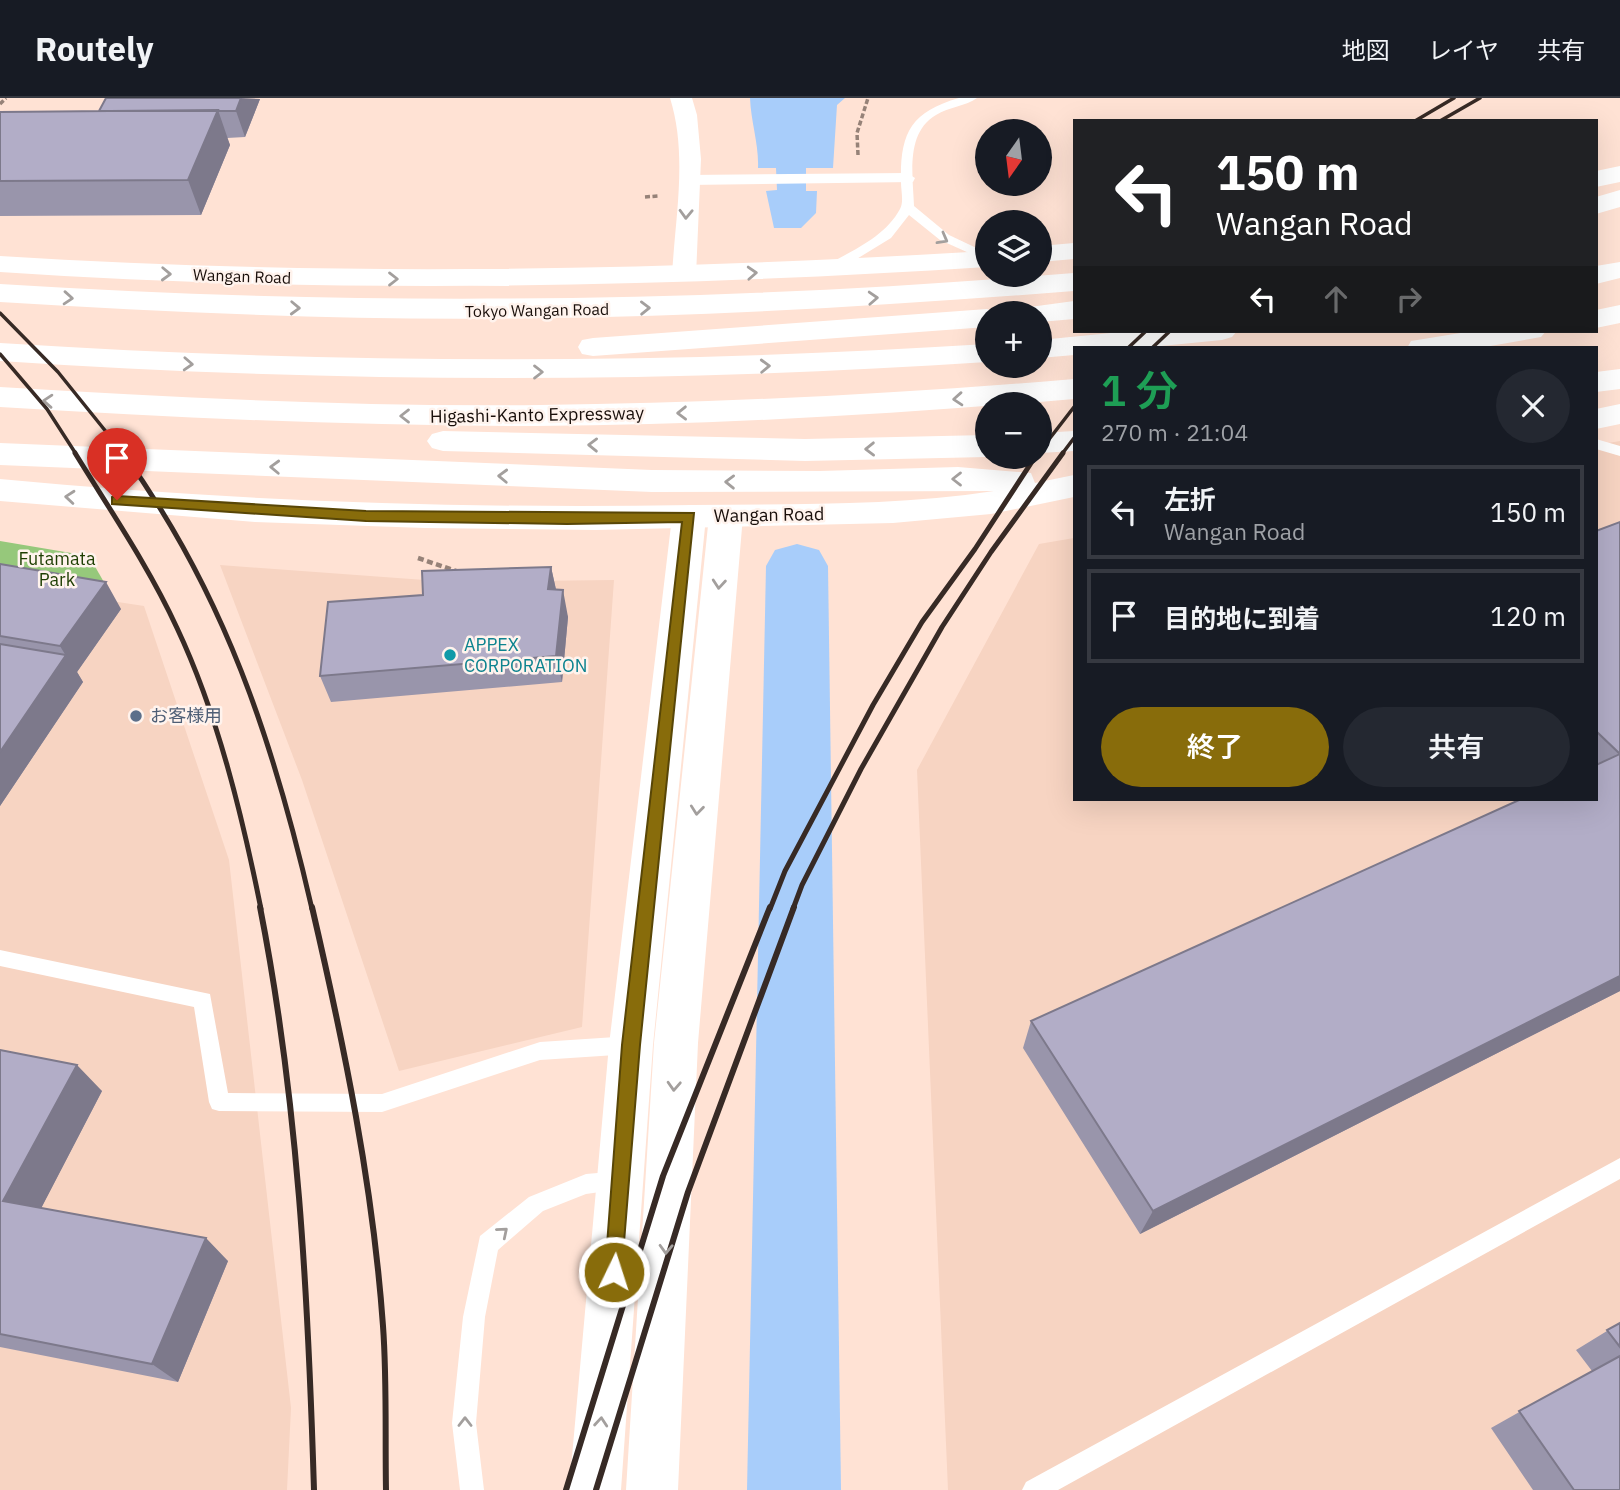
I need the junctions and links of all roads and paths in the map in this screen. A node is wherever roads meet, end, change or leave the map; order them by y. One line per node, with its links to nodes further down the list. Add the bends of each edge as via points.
1 (5, 98): 5 (path)
2 (681, 98): 10 (street, via 688,125)
3 (868, 98): 8 (path, via 857,133)
4 (971, 98): 7 (lane, via 937,108 916,123 906,148)
5 (0, 104)
6 (1620, 174): 9 (main road)
7 (907, 178): 8 (street); 13 (lane)
8 (858, 179): 10 (street)
9 (1598, 179)
10 (688, 180): 22 (street, one-way to 22)
11 (1620, 198): 12 (main road)
12 (1598, 204)
13 (908, 207): 15 (lane, one-way to 15, via 932,232); 19 (lane, via 887,235)
14 (1073, 251): 16 (main road)
15 (975, 253)
16 (1052, 253)
17 (975, 259): 19 (main road, Wangan Road)
18 (0, 264): 22 (main road, Wangan Road, one-way to 22, via 334,279)
19 (832, 268): 22 (main road, Wangan Road, one-way to 19)
20 (1620, 270): 21 (main road)
21 (1598, 275)
22 (684, 276)
23 (1073, 282): 24 (main road, Tokyo Wangan Road, one-way to 23, via 230,306 497,311 795,303)
24 (0, 293)
25 (1073, 310): 26 (main road)
26 (1052, 312)
27 (1620, 314): 29 (main road)
28 (975, 319): 36 (main road)
29 (1598, 319)
30 (1202, 333): 33 (main road)
31 (1518, 333): 32 (main road)
32 (1435, 346)
33 (1052, 348)
34 (0, 352): 36 (main road, one-way to 36)
35 (975, 354): 36 (main road, one-way to 35, via 580,372)
36 (304, 369)
37 (1620, 379): 38 (main road)
38 (1598, 382)
39 (1073, 389): 41 (main road, Higashi-Kanto Expressway, one-way to 41, via 824,407 575,415 366,415)
40 (0, 397): 41 (main road, Higashi-Kanto Expressway, one-way to 40)
41 (95, 404): 47 (main road, one-way to 41, via 805,450 437,441 294,433)
42 (1620, 414): 43 (main road)
43 (1598, 419)
44 (1073, 441): 45 (main road)
45 (1052, 442)
46 (1598, 445): 48 (lane)
47 (975, 446)
48 (1620, 451)
49 (0, 454): 50 (main road, one-way to 49, via 958,478 652,481)
50 (1073, 485)
51 (1073, 485): 53 (main road, Wangan Road, via 964,506)
52 (0, 490): 53 (main road, Wangan Road, one-way to 52, via 366,516)
53 (707, 516): 57 (main road, one-way to 57); 58 (main road)
54 (418, 558): 55 (path)
55 (464, 574)
56 (0, 958): 58 (lane, via 203,1000 219,1102 382,1103 540,1051)
57 (676, 1043): 58 (main road); 61 (main road, one-way to 61)
58 (631, 1045): 60 (main road)
59 (1620, 1168): 65 (lane)
60 (621, 1181): 61 (main road); 62 (lane, one-way to 60, via 464,1423 474,1317 488,1244 536,1204 586,1184); 63 (main road, one-way to 60)
61 (669, 1181): 64 (main road, one-way to 64)
62 (472, 1490)
63 (595, 1490)
64 (652, 1490)
65 (1034, 1490)

